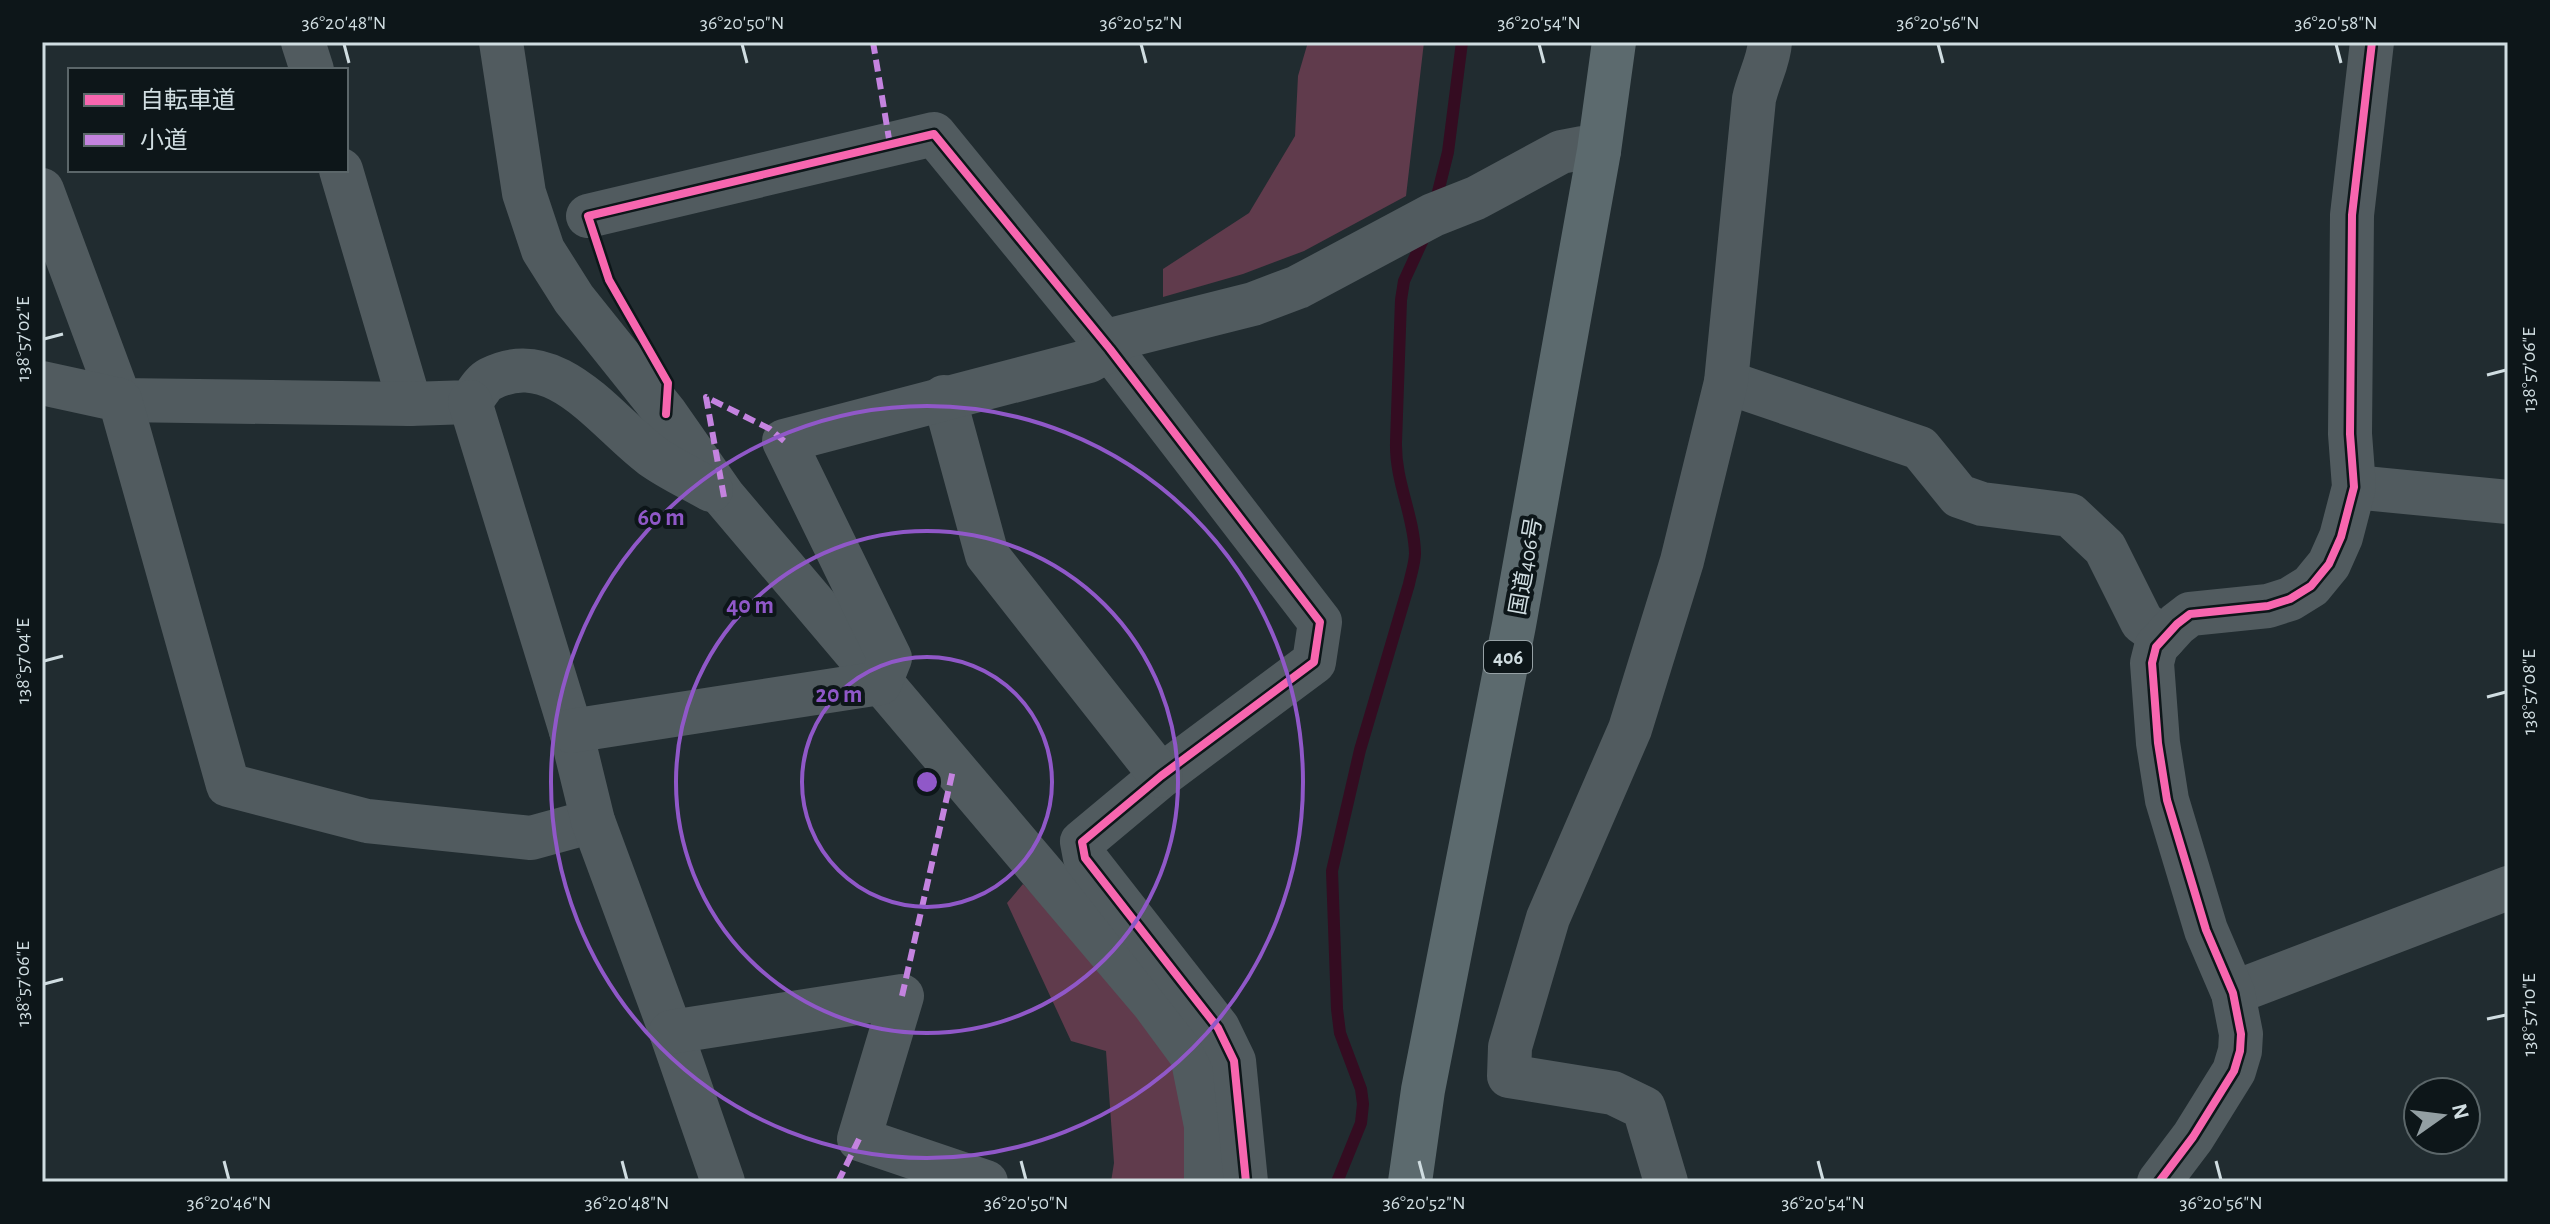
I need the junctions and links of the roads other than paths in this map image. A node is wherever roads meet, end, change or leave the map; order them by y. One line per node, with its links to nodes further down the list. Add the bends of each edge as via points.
1 (303, 42): 6 (street)
2 (501, 42): 19 (street, via 524,193 543,250)
3 (1614, 42): 7 (highway, 国道406号 / 406)
4 (1770, 42): 12 (street, via 1754,99)
5 (2372, 42): 18 (street, via 2352,215)
6 (311, 68)
7 (1599, 151): 11 (street, via 1561,152 1298,287 1253,304 1118,338); 33 (highway, 国道406号 / 406)
8 (342, 172): 17 (street)
9 (42, 190): 15 (street)
10 (588, 216): 11 (street, via 934,134)
11 (1110, 349): 14 (street, via 1089,361); 24 (street, via 1320,622 1314,662)
12 (1726, 382): 21 (street, via 1920,448 1959,496 1982,504 2070,515 2105,548 2142,622); 34 (street, via 1682,561 1630,729 1548,918 1510,1047 1509,1076 1613,1093 1644,1108)
13 (42, 383): 15 (street)
14 (944, 397): 22 (street, via 784,441 890,658); 24 (street, via 987,555)
15 (120, 400): 17 (street); 25 (street, via 228,785 367,821 531,838)
16 (470, 402): 17 (street); 19 (street, via 488,379 524,369 544,373 584,395 653,456); 23 (street)
17 (410, 404)
18 (2354, 487): 20 (street); 21 (street, via 2341,537 2311,586 2268,606 2190,614)
19 (724, 497): 22 (street)
20 (2508, 502)
21 (2164, 638): 27 (street, via 2152,663 2167,800 2206,930)
22 (880, 683): 23 (street); 31 (street, via 1153,1003 1192,1056 1206,1126)
23 (571, 731): 25 (street)
24 (1161, 776): 32 (street, via 1082,842 1085,858 1218,1028 1234,1061)
25 (593, 821): 28 (street)
26 (2508, 888): 27 (street)
27 (2233, 993): 35 (street, via 2241,1034 2234,1071)
28 (671, 1032): 29 (street); 30 (street, via 902,996 859,1139)
29 (723, 1182)
30 (986, 1182)
31 (1206, 1182)
32 (1246, 1182)
33 (1410, 1182)
34 (1666, 1182)
35 (2159, 1182)

